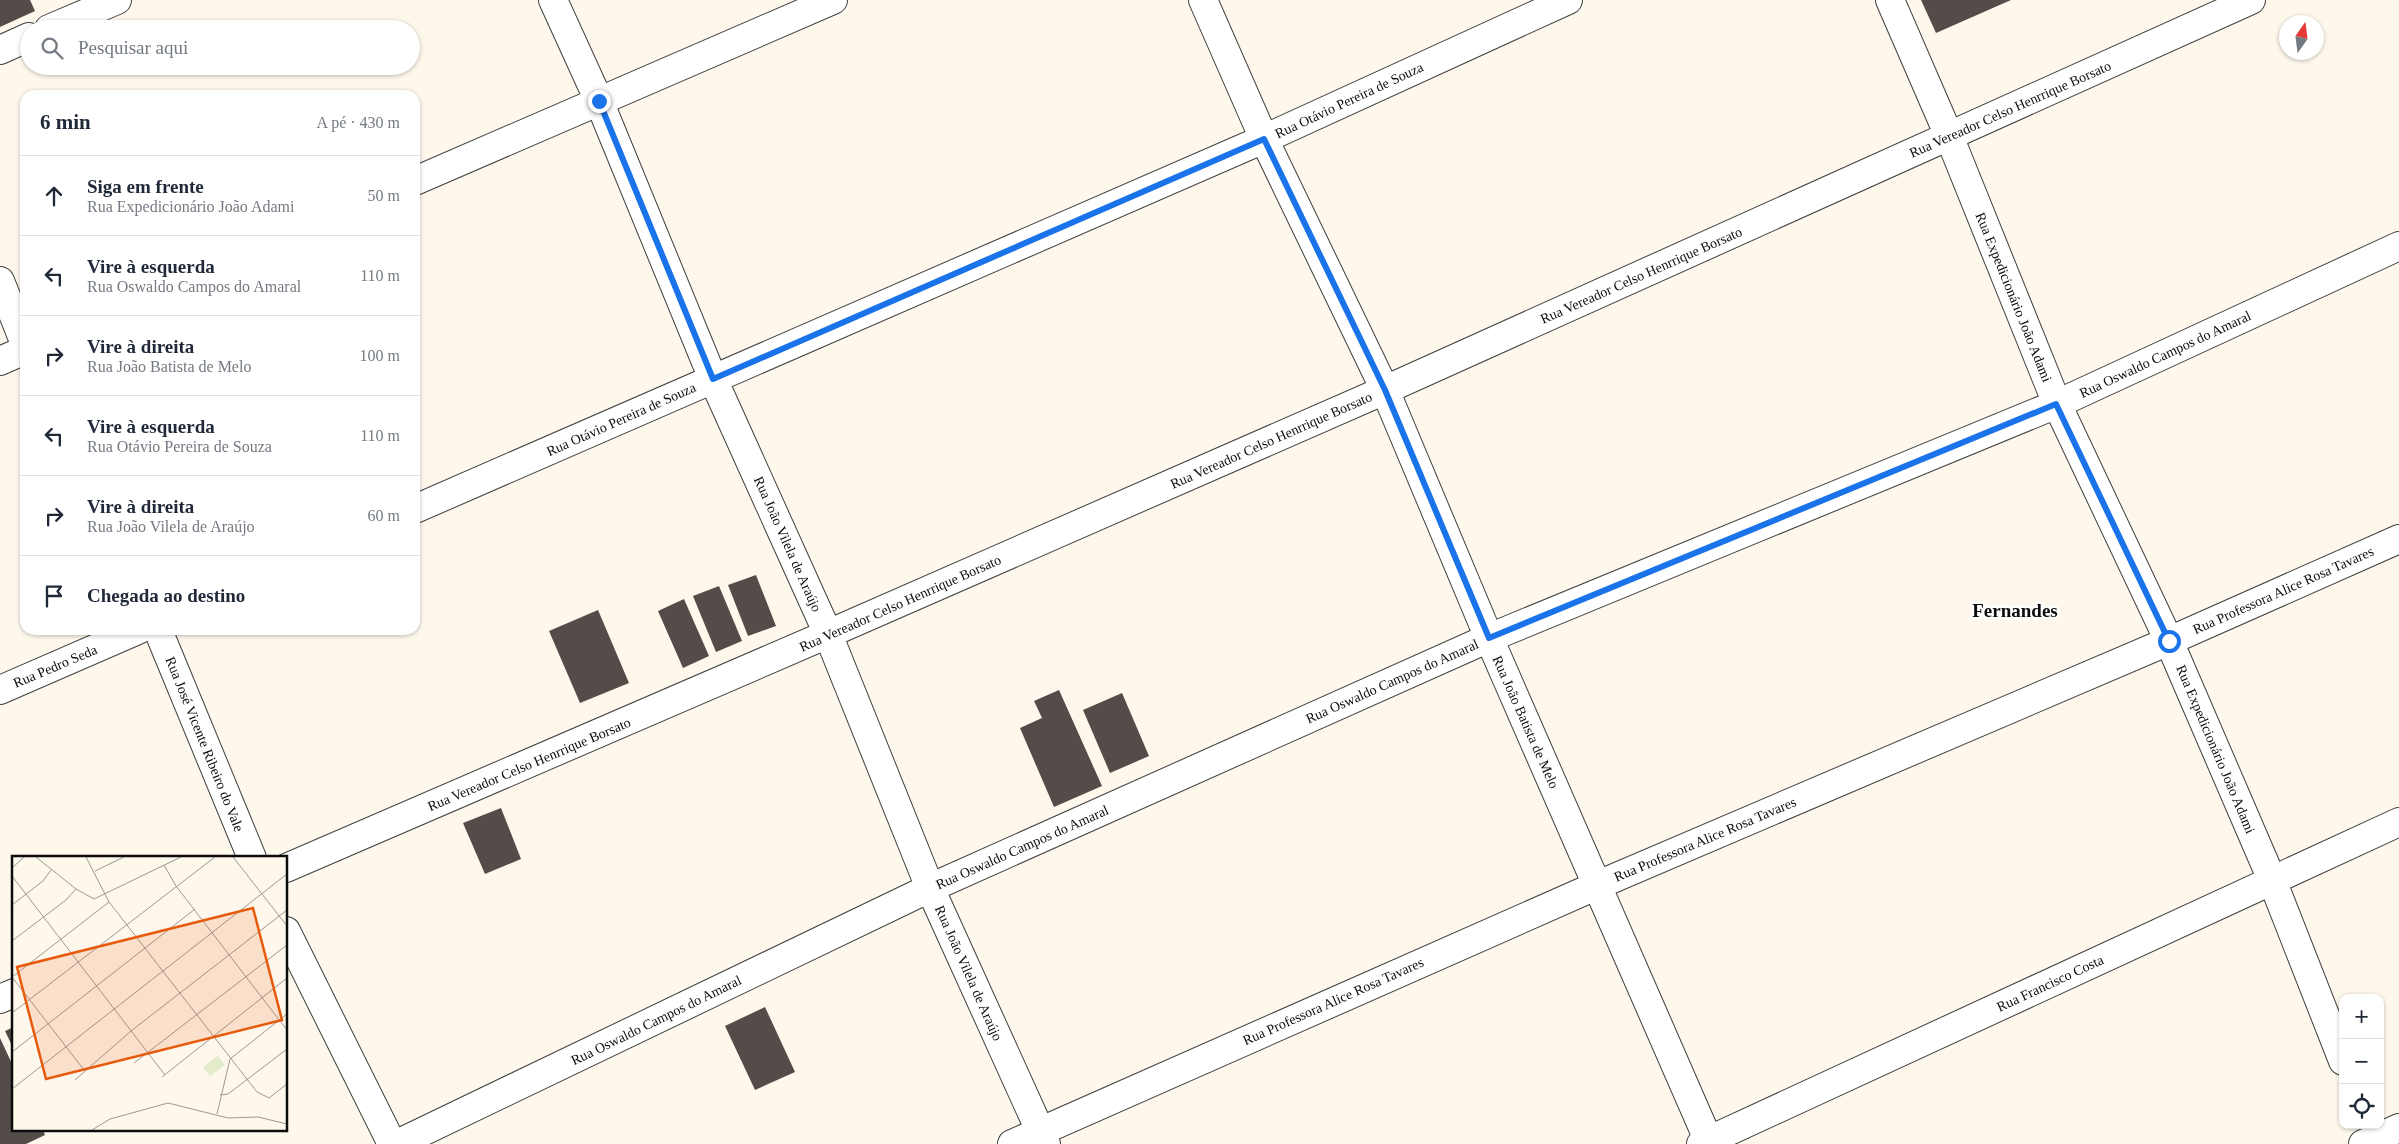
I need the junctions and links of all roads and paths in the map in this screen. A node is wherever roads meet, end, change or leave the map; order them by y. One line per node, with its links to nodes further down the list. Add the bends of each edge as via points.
1 (118, 0): 8 (street)
2 (553, 0): 11 (street, Rua João Vilela de Araújo)
3 (832, 0): 11 (street)
4 (1203, 0): 13 (street, Rua João Batista de Melo)
5 (1568, 0): 13 (street, Rua Otávio Pereira de Souza)
6 (1890, 0): 12 (street, Rua Expedicionário João Adami)
7 (2251, 0): 12 (street, Rua Vereador Celso Henrrique Borsato)
8 (70, 20)
9 (20, 41): 10 (street)
10 (0, 50)
11 (599, 101): 14 (street); 20 (street, Rua João Vilela de Araújo)
12 (1949, 136): 21 (street, Rua Vereador Celso Henrrique Borsato); 22 (street, Rua Expedicionário João Adami)
13 (1264, 139): 20 (street, Rua Otávio Pereira de Souza); 21 (street, Rua João Batista de Melo)
14 (420, 179)
15 (2399, 246): 22 (street, Rua Oswaldo Campos do Amaral)
16 (0, 282): 17 (street)
17 (20, 332)
18 (20, 352): 19 (street)
19 (0, 361)
20 (713, 379): 23 (street, Rua Otávio Pereira de Souza); 25 (street, Rua João Vilela de Araújo)
21 (1385, 390): 25 (street, Rua Vereador Celso Henrrique Borsato); 28 (street, Rua João Batista de Melo)
22 (2056, 404): 28 (street, Rua Oswaldo Campos do Amaral); 29 (street, Rua Expedicionário João Adami)
23 (420, 507)
24 (2399, 539): 29 (street, Rua Professora Alice Rosa Tavares)
25 (828, 634): 33 (street, Rua Vereador Celso Henrrique Borsato); 36 (street, Rua João Vilela de Araújo)
26 (126, 635): 30 (street, Rua Pedro Seda)
27 (160, 635): 32 (street, Rua José Vicente Ribeiro do Vale)
28 (1489, 638): 35 (street, Rua João Batista de Melo); 36 (street, Rua Oswaldo Campos do Amaral)
29 (2169, 641): 34 (street, Rua Expedicionário João Adami); 35 (street, Rua Professora Alice Rosa Tavares)
30 (0, 690)
31 (2399, 822): 34 (street, Rua Francisco Costa)
32 (251, 856)
33 (288, 867)
34 (2272, 880): 40 (street, Rua Expedicionário João Adami); 44 (street, Rua Francisco Costa)
35 (1598, 885): 42 (street, Rua Professora Alice Rosa Tavares); 44 (street, Rua João Batista de Melo)
36 (930, 888): 42 (street, Rua João Vilela de Araújo); 46 (street, Rua Oswaldo Campos do Amaral)
37 (288, 935): 45 (street)
38 (12, 994): 39 (street)
39 (0, 999)
40 (2339, 1051)
41 (2399, 1128): 43 (street)
42 (1043, 1137): 47 (street, Rua Professora Alice Rosa Tavares)
43 (2370, 1138)
44 (1707, 1143)
45 (392, 1144)
46 (397, 1144)
47 (1012, 1144)

